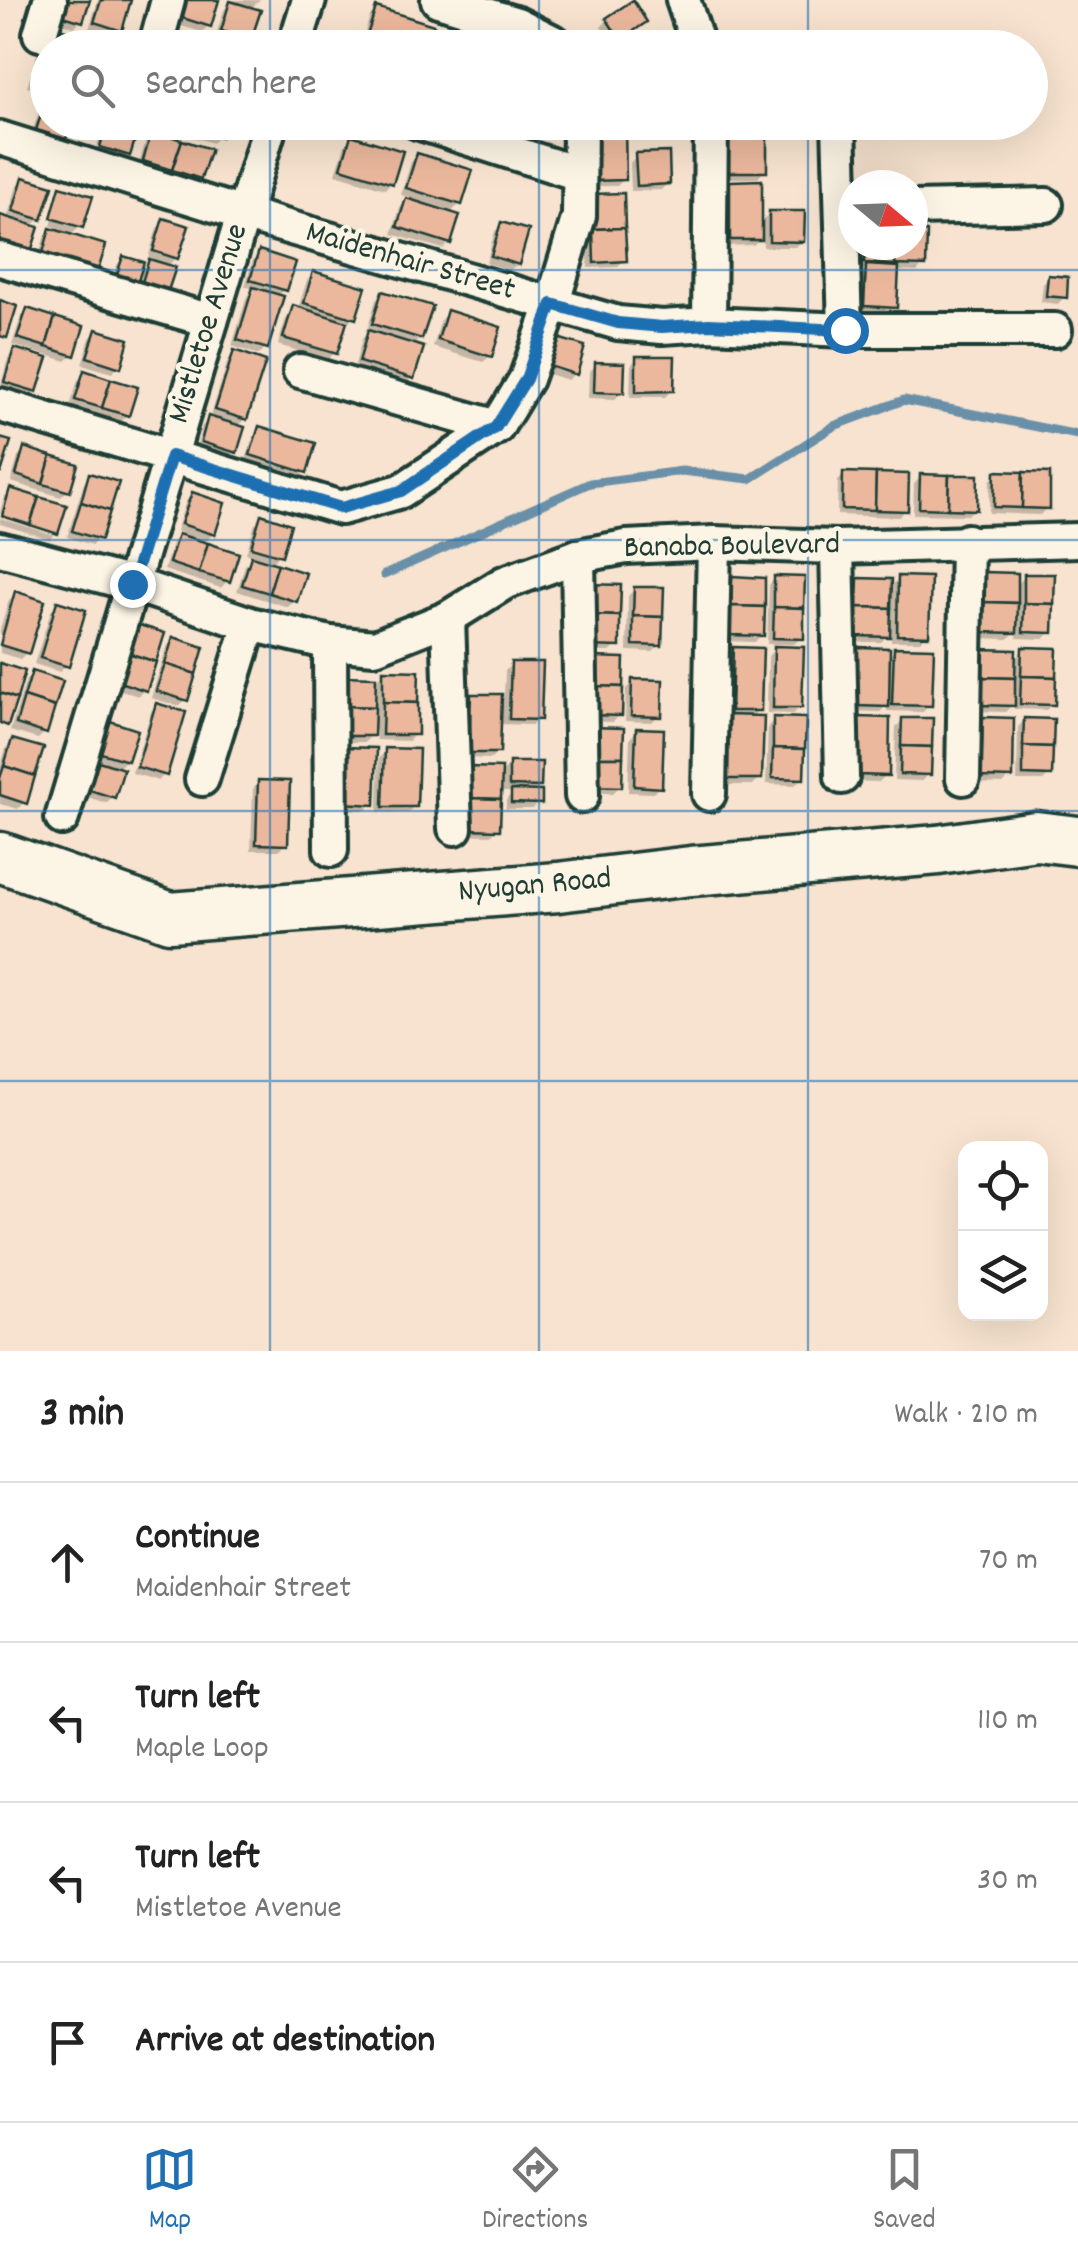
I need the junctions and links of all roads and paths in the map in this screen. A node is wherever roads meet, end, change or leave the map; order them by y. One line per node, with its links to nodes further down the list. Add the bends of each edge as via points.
1 (50, 0): 6 (street)
2 (168, 0): 7 (street)
3 (309, 0): 8 (street)
4 (438, 0): 9 (street)
5 (683, 0): 10 (street)
6 (41, 30)
7 (160, 30)
8 (300, 30)
9 (529, 30)
10 (693, 30)
11 (0, 138): 21 (street, Maidenhair Street)
12 (266, 140): 21 (street, Mistletoe Avenue)
13 (473, 140): 18 (street)
14 (580, 140): 18 (street)
15 (711, 140): 26 (street)
16 (841, 140): 17 (street)
17 (844, 170)
18 (580, 174): 24 (street, via 578,216)
19 (1046, 205): 20 (street)
20 (928, 208)
21 (243, 214): 24 (street, Maidenhair Street); 25 (street, Mistletoe Avenue)
22 (0, 258): 25 (street)
23 (847, 260): 27 (street)
24 (552, 304): 26 (street, Maidenhair Street, via 618,323); 31 (street, via 526,379)
25 (211, 321): 32 (street, Mistletoe Avenue)
26 (709, 324): 27 (street, Maidenhair Street)
27 (845, 330): 28 (street, Maidenhair Street)
28 (1055, 330)
29 (300, 371): 31 (street)
30 (0, 405): 32 (street)
31 (496, 427): 32 (street, via 401,491 341,508)
32 (171, 456): 39 (street, Mistletoe Avenue)
33 (1078, 540): 34 (street, Banaba Boulevard)
34 (968, 541): 36 (street, Banaba Boulevard); 44 (street)
35 (714, 543): 36 (street, Banaba Boulevard); 37 (street, Banaba Boulevard); 46 (street)
36 (837, 546): 43 (street)
37 (578, 556): 40 (street, Banaba Boulevard, via 504,583); 47 (street)
38 (2, 558): 39 (street, Banaba Boulevard)
39 (132, 584): 41 (street, Banaba Boulevard); 48 (street, Mistletoe Avenue)
40 (448, 618): 42 (street, Banaba Boulevard, via 375,647); 49 (street)
41 (250, 624): 42 (street, Banaba Boulevard); 45 (street)
42 (330, 644): 51 (street)
43 (842, 776)
44 (963, 778)
45 (202, 780)
46 (708, 794)
47 (582, 796)
48 (62, 818)
49 (454, 828)
50 (1078, 842): 52 (main road, Nyugan Road, via 1036,836 558,888 170,917)
51 (331, 850)
52 (0, 857)

